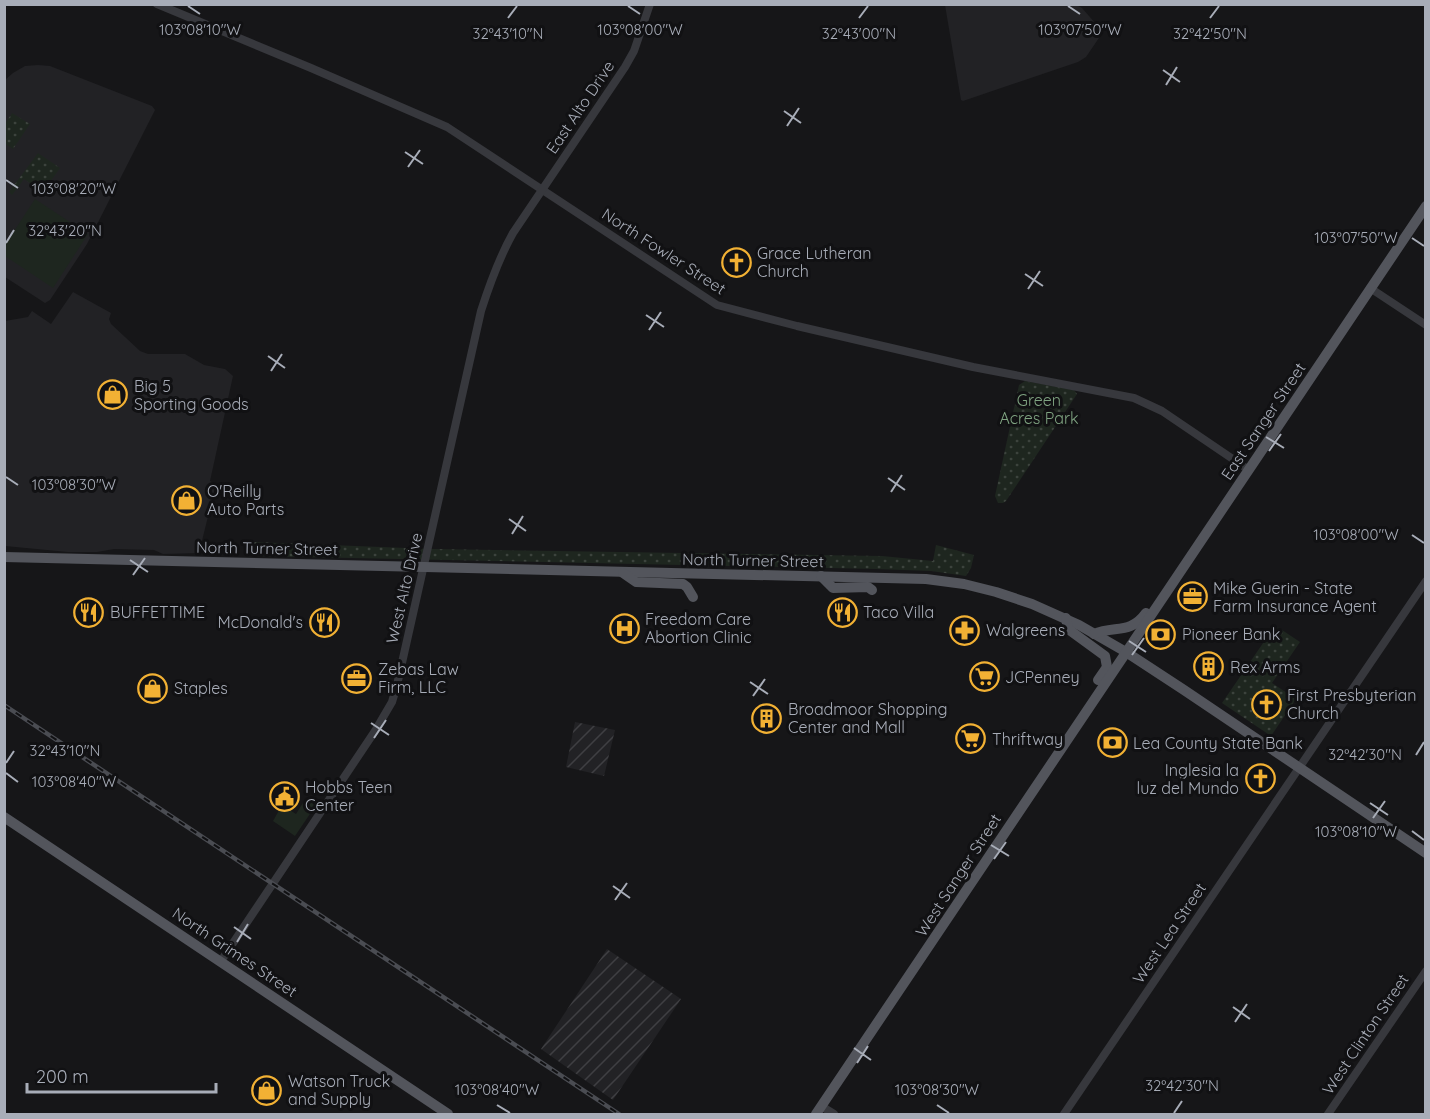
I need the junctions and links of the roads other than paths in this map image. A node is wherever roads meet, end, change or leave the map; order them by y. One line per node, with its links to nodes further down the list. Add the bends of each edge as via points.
1 (157, 4): 3 (street, North Fowler Street, via 447,127)
2 (650, 4): 3 (street, East Alto Drive, via 625,67)
3 (543, 189): 7 (street, North Fowler Street, via 717,305 973,367 1134,398 1162,411); 9 (street, West Alto Drive, via 502,253 481,311)
4 (1425, 206): 5 (main road, East Sanger Street)
5 (1370, 288): 6 (street); 7 (main road, East Sanger Street)
6 (1425, 325)
7 (1249, 470): 10 (main road, East Sanger Street)
8 (4, 557): 9 (main road, North Turner Street)
9 (424, 567): 11 (main road, North Turner Street); 23 (street, West Alto Drive, via 392,702)
10 (1181, 569): 17 (main road, via 1137,622); 18 (main road, East Sanger Street)
11 (623, 573): 12 (main road, North Turner Street); 15 (main road, via 636,582 683,584)
12 (821, 576): 14 (main road, via 833,588); 16 (main road, North Turner Street, via 964,584 1014,597)
13 (1425, 581): 20 (street, West Lea Street)
14 (872, 590)
15 (693, 597)
16 (1066, 618): 17 (main road, North Turner Street); 19 (main road, via 1068,629 1105,656 1107,667 1095,686)
17 (1094, 634): 18 (main road, North Turner Street)
18 (1126, 652): 19 (main road, West Sanger Street); 20 (main road, North Turner Street)
19 (1094, 700): 25 (main road, West Sanger Street)
20 (1299, 768): 22 (main road, North Turner Street); 28 (street, West Lea Street)
21 (4, 817): 23 (main road, North Grimes Street)
22 (1425, 852)
23 (220, 961): 26 (main road, North Grimes Street)
24 (1425, 971): 29 (street, West Clinton Street)
25 (819, 1110): 27 (street)
26 (448, 1114)
27 (834, 1114)
28 (1064, 1114)
29 (1328, 1114)

